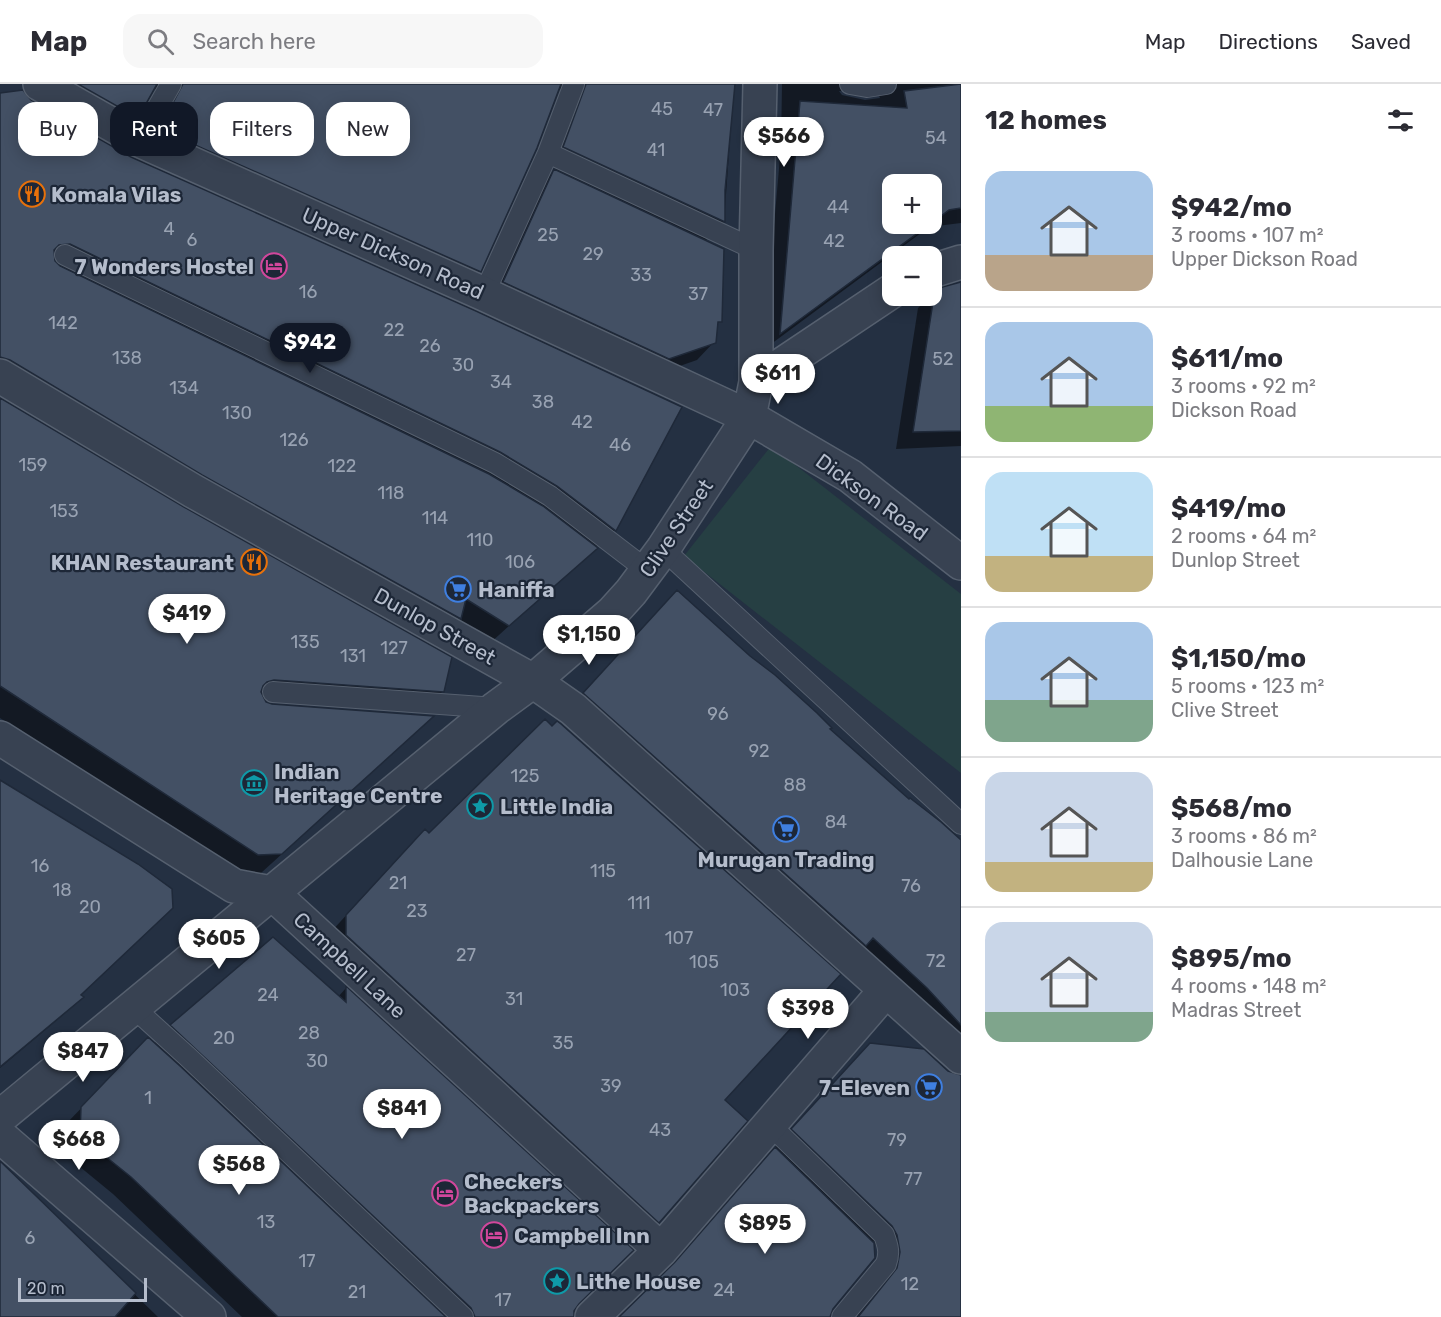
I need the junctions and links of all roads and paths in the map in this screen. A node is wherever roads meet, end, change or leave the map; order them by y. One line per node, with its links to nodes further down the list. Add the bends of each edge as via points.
1 (40, 84): 8 (street, Upper Dickson Road)
2 (171, 84): 7 (lane)
3 (574, 84): 9 (lane)
4 (760, 84): 11 (street, Clive Street)
5 (850, 84): 6 (lane)
6 (886, 84)
7 (161, 102)
8 (110, 124)
9 (548, 153): 11 (lane); 15 (lane)
10 (175, 156): 15 (street, Upper Dickson Road)
11 (756, 250): 18 (street, Clive Street)
12 (65, 255): 20 (lane, via 495,464)
13 (961, 262): 14 (street)
14 (942, 268)
15 (484, 294): 19 (street, Upper Dickson Road)
16 (882, 298): 18 (street)
17 (0, 376): 22 (street, Dunlop Street, via 193,491)
18 (756, 382): 19 (street, Clive Street)
19 (749, 417): 20 (street, Clive Street); 21 (street, Dickson Road, via 850,476)
20 (656, 560): 22 (street, Clive Street, via 612,613); 26 (lane)
21 (961, 563)
22 (533, 681): 24 (street, Clive Street); 28 (street, Dunlop Street, via 573,709)
23 (273, 692): 24 (lane)
24 (496, 708): 27 (street, Clive Street)
25 (0, 738): 27 (street, via 234,886)
26 (961, 824)
27 (272, 893): 29 (street, Clive Street); 34 (street, Campbell Lane)
28 (886, 990): 30 (street, Dunlop Street); 32 (street)
29 (134, 1008): 31 (street, Clive Street); 36 (lane)
30 (961, 1057)
31 (0, 1117)
32 (769, 1124): 34 (street); 38 (lane, via 884,1235 888,1245 890,1255 886,1263)
33 (0, 1136): 35 (street)
34 (661, 1250): 37 (street)
35 (209, 1317)
36 (464, 1317)
37 (592, 1317)
38 (842, 1317)

